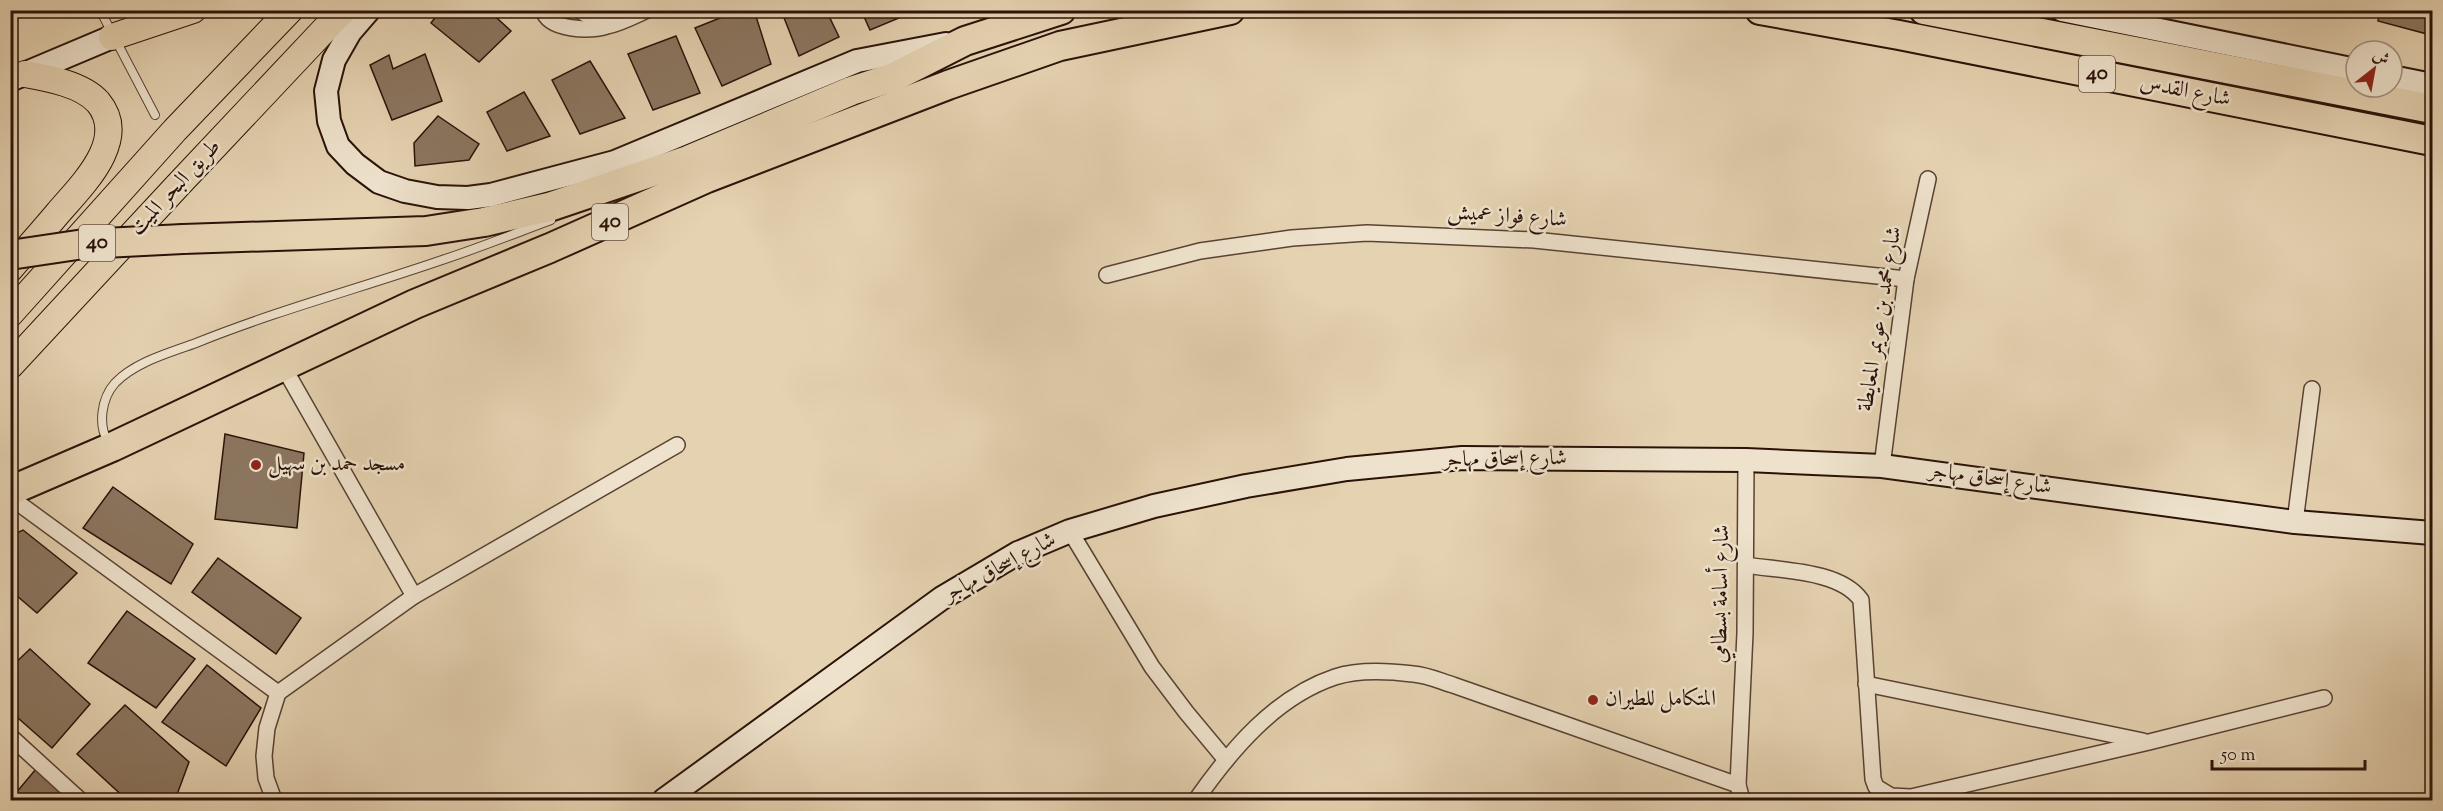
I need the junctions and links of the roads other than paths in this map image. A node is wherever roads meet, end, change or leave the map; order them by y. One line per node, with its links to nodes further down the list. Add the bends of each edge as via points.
1 (99, 10): 15 (lane)
2 (193, 10): 15 (main road)
3 (290, 10): 23 (main road)
4 (343, 10): 27 (main road, طريق البحر الميت)
5 (369, 10): 16 (street, via 334,60 326,91 338,146 380,182 437,197 491,195 615,162 857,61)
6 (543, 10): 14 (street, via 546,18 557,26)
7 (579, 10): 14 (street)
8 (647, 10): 14 (street)
9 (1061, 10): 16 (highway, 40)
10 (1230, 10): 36 (highway, 40, via 1060,46 948,85 707,178 415,304)
11 (1760, 10): 24 (highway, شارع القدس / 40)
12 (1924, 10): 21 (highway, شارع القدس / 40)
13 (2062, 10): 17 (street)
14 (606, 27)
15 (112, 37): 18 (street); 22 (lane)
16 (965, 41): 25 (highway, 40, via 894,77)
17 (2344, 68)
18 (18, 77): 31 (main road, via 69,85 98,102 108,135 97,167)
19 (2404, 79): 20 (street)
20 (2433, 85)
21 (2433, 110)
22 (154, 115)
23 (175, 130): 27 (main road); 34 (main road)
24 (2433, 141)
25 (644, 175): 28 (lane); 30 (highway, 40, bridge, via 549,207 426,231 84,244)
26 (1928, 179): 33 (street, شارع محمد بن عويمر المعايطة)
27 (179, 184): 35 (main road, طريق البحر الميت)
28 (610, 196)
29 (562, 215): 39 (lane, via 443,260 238,326 135,369 114,384 102,407 102,433)
30 (10, 255)
31 (10, 269)
32 (1107, 275): 33 (street, شارع فواز عميش, via 1200,251 1292,238 1367,233 1534,240)
33 (1906, 279): 41 (street, شارع محمد بن عويمر المعايطة)
34 (10, 314)
35 (10, 366)
36 (283, 366): 39 (highway, 40); 48 (street)
37 (2312, 389): 44 (street)
38 (677, 445): 48 (street)
39 (112, 447): 42 (highway, 40)
40 (1746, 460): 41 (street, شارع إسحاق مهاجر); 45 (street, شارع إسحاق مهاجر, via 1462,458 1347,469 1154,506); 47 (street, شارع أسامة بسطامي)
41 (1882, 466): 44 (street, شارع إسحاق مهاجر)
42 (10, 491)
43 (10, 497): 50 (street)
44 (2295, 522): 46 (street, شارع إسحاق مهاجر)
45 (1070, 531): 54 (street, via 1152,667); 58 (street, شارع إسحاق مهاجر, via 1018,553 942,598)
46 (2433, 533)
47 (1746, 565): 49 (street, via 1830,578 1855,591 1861,600); 55 (street, شارع أسامة بسطامي)
48 (414, 597): 50 (street)
49 (1866, 684): 53 (street); 53 (street, via 1873,779 1884,793 1901,798)
50 (278, 693): 57 (street, via 267,728 264,756)
51 (2324, 698): 53 (street)
52 (10, 736): 56 (street)
53 (2149, 742)
54 (1226, 760): 55 (street, via 1262,721 1303,690 1337,676 1375,671 1416,674 1453,685); 59 (street)
55 (1738, 785): 60 (street, شارع أسامة بسطامي)
56 (80, 801)
57 (274, 801)
58 (663, 801)
59 (1196, 801)
60 (1742, 801)

